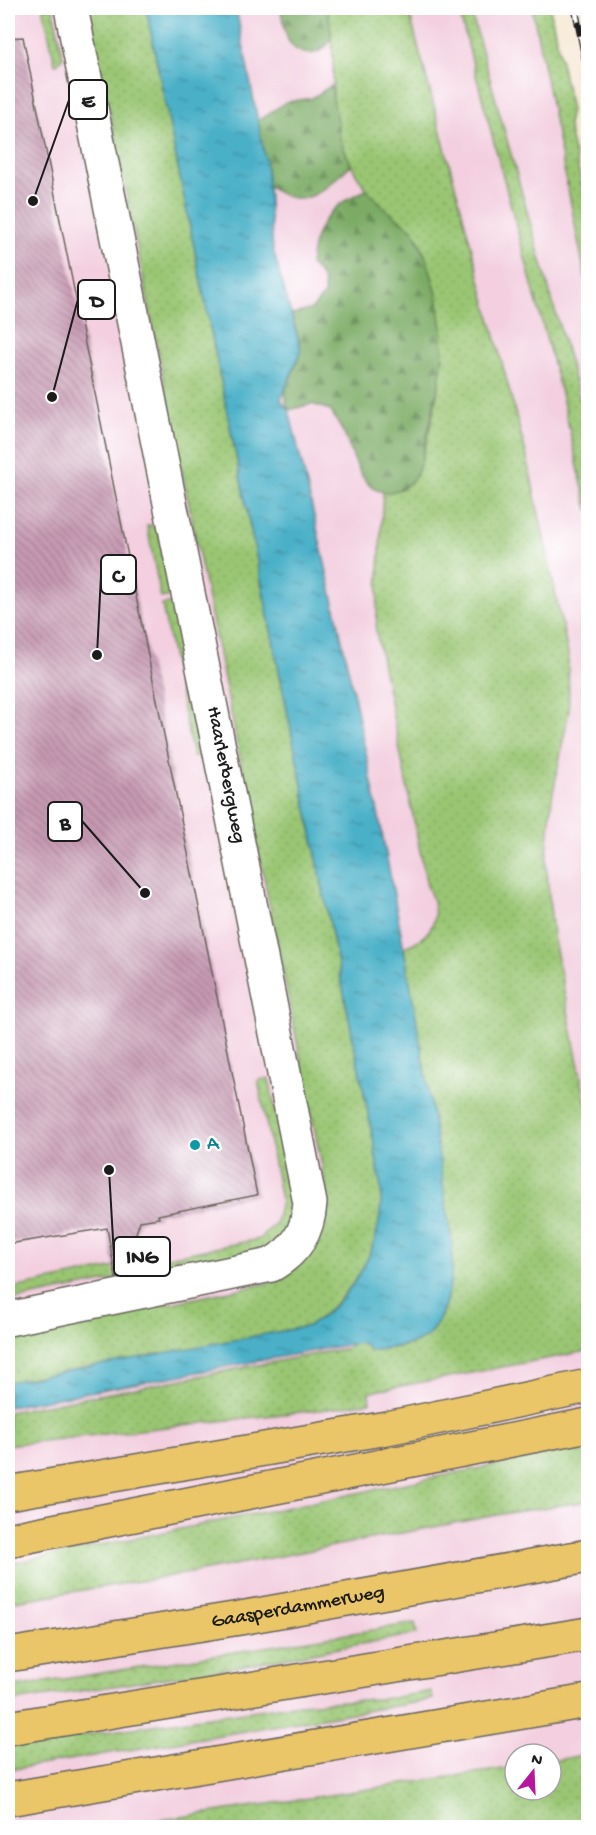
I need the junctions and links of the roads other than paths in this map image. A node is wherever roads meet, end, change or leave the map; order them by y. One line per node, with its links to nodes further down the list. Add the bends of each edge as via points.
1 (71, 8): 2 (street, Haarlerbergweg, via 310,1203 302,1238 289,1254 271,1265)
2 (8, 1319)
3 (588, 1386): 5 (highway, via 387,1428)
4 (588, 1425): 6 (highway)
5 (8, 1493)
6 (8, 1540)
7 (588, 1556): 9 (highway, Gaasperdammerweg)
8 (588, 1634): 11 (highway)
9 (8, 1655)
10 (588, 1701): 12 (highway)
11 (8, 1728)
12 (8, 1799)

